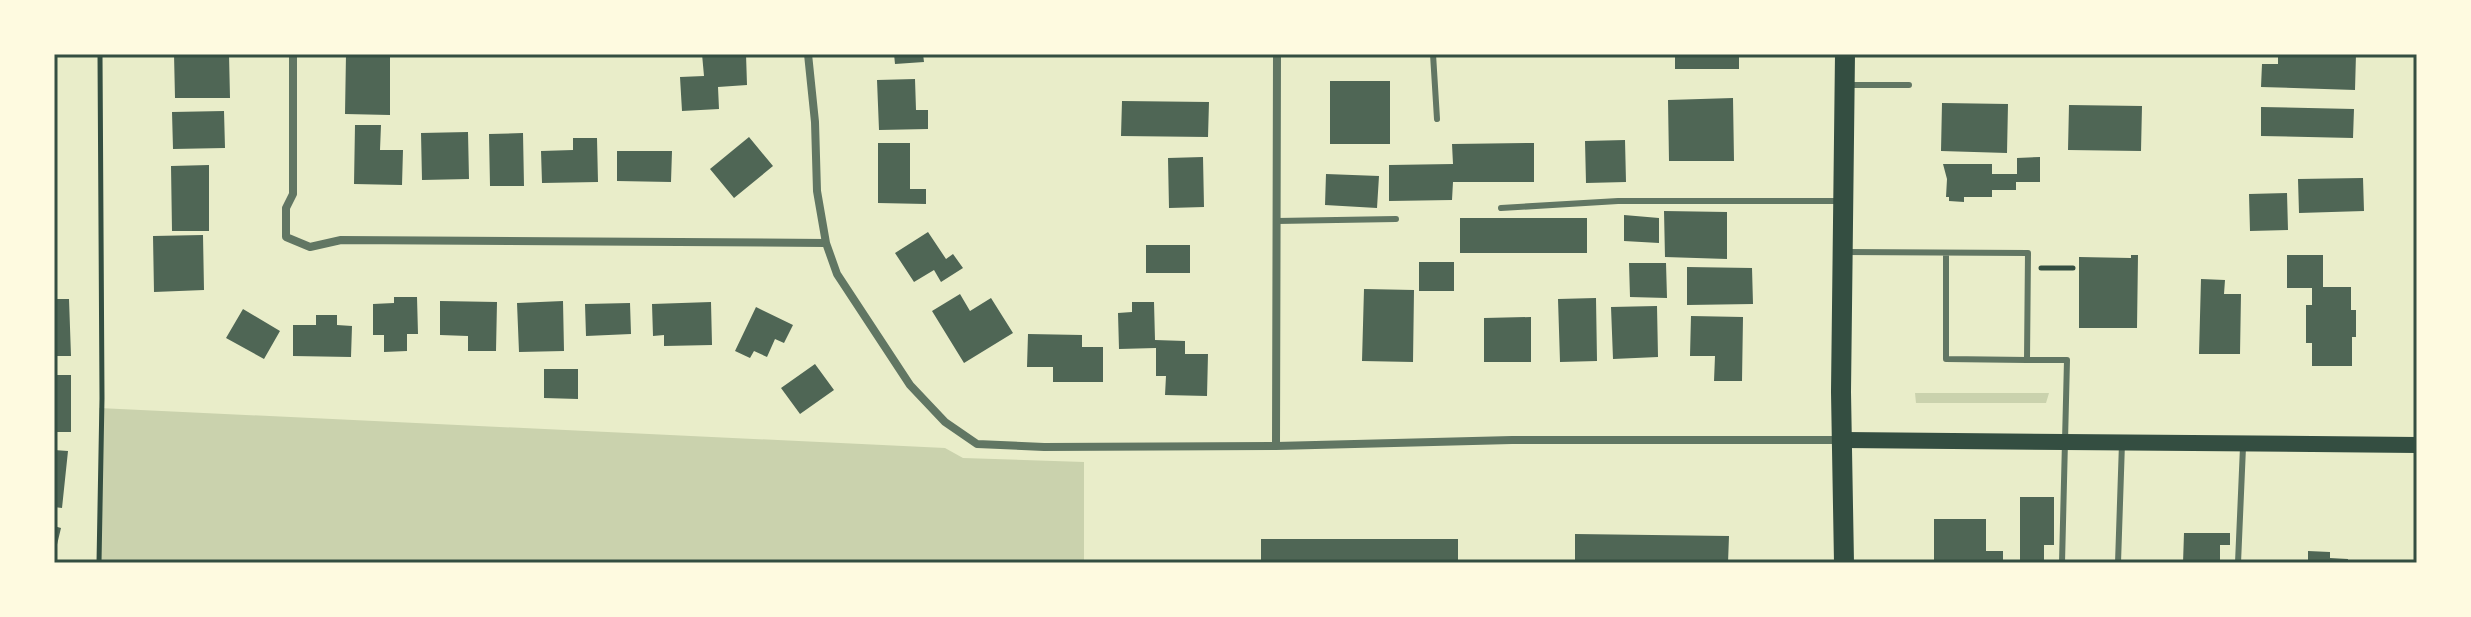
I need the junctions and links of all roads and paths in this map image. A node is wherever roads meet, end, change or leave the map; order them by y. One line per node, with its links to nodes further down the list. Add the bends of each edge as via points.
1 (100, 54): 26 (path)
2 (293, 54): 14 (street, via 293,194 286,208 286,237 310,247 341,240)
3 (808, 54): 14 (street, via 817,191)
4 (1277, 54): 13 (street)
5 (1433, 54): 9 (lane)
6 (1845, 54): 7 (main road)
7 (1845, 85): 8 (lane); 10 (main road)
8 (1909, 85)
9 (1437, 119)
10 (1842, 201): 11 (lane, via 1618,201); 15 (main road)
11 (1501, 208)
12 (1396, 219): 13 (lane)
13 (1277, 221): 25 (street)
14 (826, 243): 25 (street, via 847,292 910,385 945,422 977,444)
15 (1842, 252): 16 (lane); 20 (main road)
16 (1946, 253): 17 (lane, via 2028,253); 19 (lane, via 1946,359)
17 (2028, 268): 18 (path); 19 (lane)
18 (2073, 268)
19 (2027, 360): 21 (lane, via 2067,360)
20 (1844, 440): 21 (main road); 25 (street, via 1527,439); 27 (main road)
21 (2065, 443): 22 (main road); 28 (lane)
22 (2122, 443): 23 (main road); 29 (lane)
23 (2243, 444): 24 (main road); 30 (lane)
24 (2417, 445)
25 (1276, 446)
26 (99, 563)
27 (1844, 563)
28 (2062, 563)
29 (2118, 563)
30 (2238, 563)

